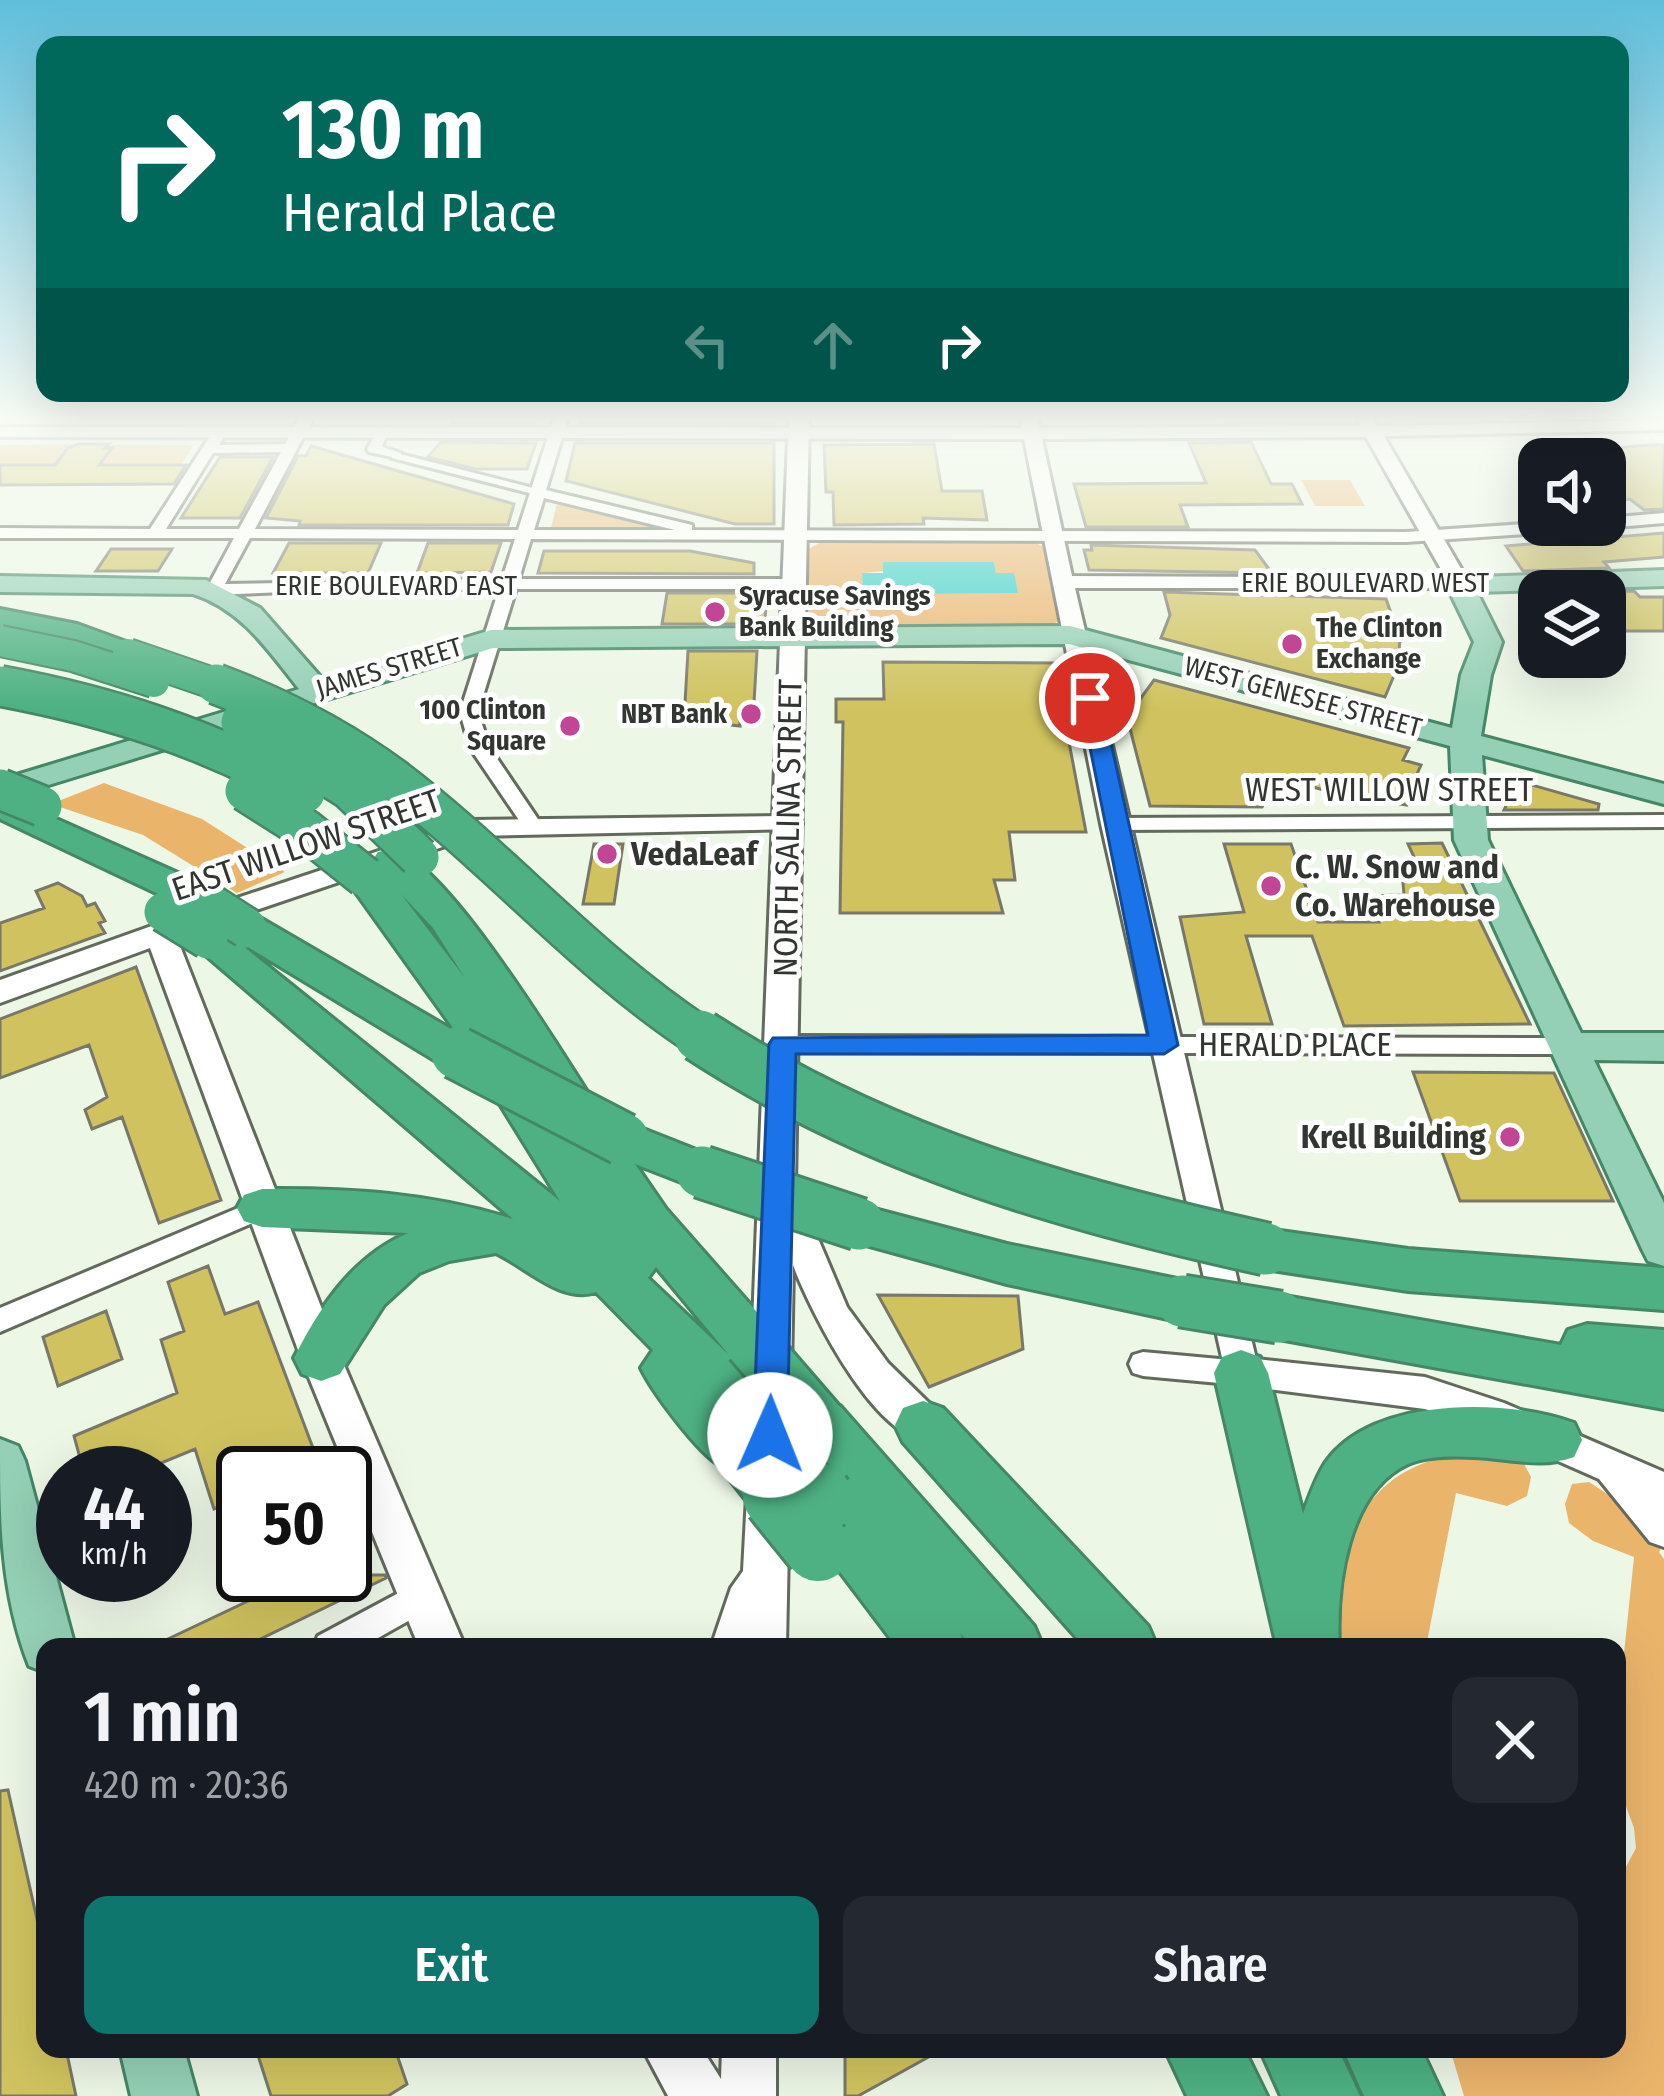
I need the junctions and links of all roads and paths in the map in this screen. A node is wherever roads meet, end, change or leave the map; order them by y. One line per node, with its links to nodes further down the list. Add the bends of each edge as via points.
1 (168, 513): 12 (street)
2 (255, 513): 13 (street)
3 (529, 513): 14 (street)
4 (621, 513): 17 (street)
5 (795, 513): 18 (main road, NORTH SALINA STREET)
6 (1051, 513): 15 (street)
7 (1418, 513): 16 (street)
8 (1664, 518): 9 (street)
9 (1626, 521)
10 (1518, 530): 16 (street)
11 (0, 533): 12 (street)
12 (155, 534): 13 (street)
13 (242, 536): 14 (street); 25 (street)
14 (521, 536): 17 (street); 22 (street)
15 (1056, 536): 16 (street); 18 (street); 20 (street)
16 (1431, 536): 24 (street)
17 (723, 538): 18 (street)
18 (794, 538): 23 (main road, NORTH SALINA STREET)
19 (1664, 578): 24 (main road, ERIE BOULEVARD WEST)
20 (1066, 582): 24 (street, ERIE BOULEVARD WEST); 29 (street)
21 (0, 584): 25 (main road, ERIE BOULEVARD EAST)
22 (507, 584): 23 (street, ERIE BOULEVARD EAST); 25 (street, ERIE BOULEVARD EAST); 30 (street)
23 (793, 584): 28 (main road, NORTH SALINA STREET)
24 (1460, 584): 36 (main road, via 1488,642)
25 (214, 590): 34 (main road, via 264,624)
26 (0, 619): 32 (highway)
27 (0, 629): 32 (highway)
28 (792, 635): 29 (main road, WEST GENESEE STREET); 30 (main road, JAMES STREET); 41 (main road, NORTH SALINA STREET)
29 (1078, 637): 36 (main road, WEST GENESEE STREET); 42 (street)
30 (491, 639): 34 (main road, JAMES STREET); 43 (street, via 469,723)
31 (0, 641): 44 (highway, bridge, via 123,670 263,734 350,789)
32 (128, 654): 54 (highway, bridge, via 265,702 326,734 391,777 613,974 694,1034 832,1112 949,1162 1073,1203 1266,1249 1408,1270)
33 (0, 686): 44 (highway, bridge, via 143,720 234,755 319,801)
34 (316, 691): 38 (main road, JAMES STREET)
35 (0, 706): 44 (highway, bridge, via 159,748 305,829)
36 (1465, 740): 37 (main road, WEST GENESEE STREET); 40 (main road)
37 (1664, 794)
38 (10, 804): 45 (highway, via 107,876)
39 (1664, 821): 40 (street, WEST WILLOW STREET)
40 (1468, 823): 42 (street, WEST WILLOW STREET); 49 (main road)
41 (789, 824): 43 (street, EAST WILLOW STREET); 47 (main road, NORTH SALINA STREET)
42 (1114, 824): 48 (street)
43 (532, 825): 45 (street, EAST WILLOW STREET, via 448,833)
44 (392, 865): 63 (highway, via 509,1087); 77 (highway, bridge, via 448,919 648,1223)
45 (196, 922): 46 (main road, EAST WILLOW STREET); 52 (main road); 55 (highway, bridge, via 702,1172 1007,1264); 63 (highway, via 589,1252)
46 (0, 992)
47 (782, 1044): 48 (street, HERALD PLACE); 51 (main road, NORTH SALINA STREET)
48 (1164, 1045): 49 (street, HERALD PLACE); 60 (street)
49 (1566, 1046): 50 (main road, HERALD PLACE); 54 (main road)
50 (1664, 1047)
51 (776, 1172): 62 (main road, via 830,1314); 67 (main road, NORTH SALINA STREET)
52 (262, 1208): 53 (highway, via 434,1220); 56 (street); 58 (main road)
53 (522, 1240): 58 (highway, via 457,1239 398,1259 360,1293); 63 (highway, via 575,1273)
54 (1658, 1275)
55 (1280, 1317): 57 (highway); 61 (highway)
56 (0, 1320)
57 (1664, 1352)
58 (321, 1358): 69 (main road)
59 (1143, 1364): 60 (street)
60 (1241, 1373): 64 (street, via 1425,1393); 79 (highway)
61 (1664, 1386)
62 (923, 1425): 78 (highway)
63 (743, 1429): 67 (highway, bridge)
64 (1580, 1451): 66 (street); 68 (street); 80 (highway, via 1433,1432 1368,1459 1348,1478 1318,1554)
65 (0, 1461): 70 (main road)
66 (1664, 1490)
67 (802, 1523): 73 (main road); 74 (main road, NORTH SALINA STREET); 75 (highway); 76 (highway)
68 (1664, 1529)
69 (421, 1596): 71 (street); 72 (main road)
70 (46, 1638)
71 (346, 1638)
72 (438, 1638)
73 (738, 1638)
74 (766, 1638)
75 (901, 1638)
76 (925, 1638)
77 (1004, 1638)
78 (1118, 1638)
79 (1305, 1638)
80 (1308, 1638)
81 (154, 2058): 88 (main road)
82 (676, 2058): 89 (main road)
83 (749, 2058): 90 (main road)
84 (1207, 2058): 91 (highway)
85 (1302, 2058): 92 (highway)
86 (1385, 2058): 93 (highway)
87 (1407, 2058): 94 (highway)
88 (164, 2096)
89 (700, 2096)
90 (748, 2096)
91 (1229, 2096)
92 (1322, 2096)
93 (1405, 2096)
94 (1418, 2096)

